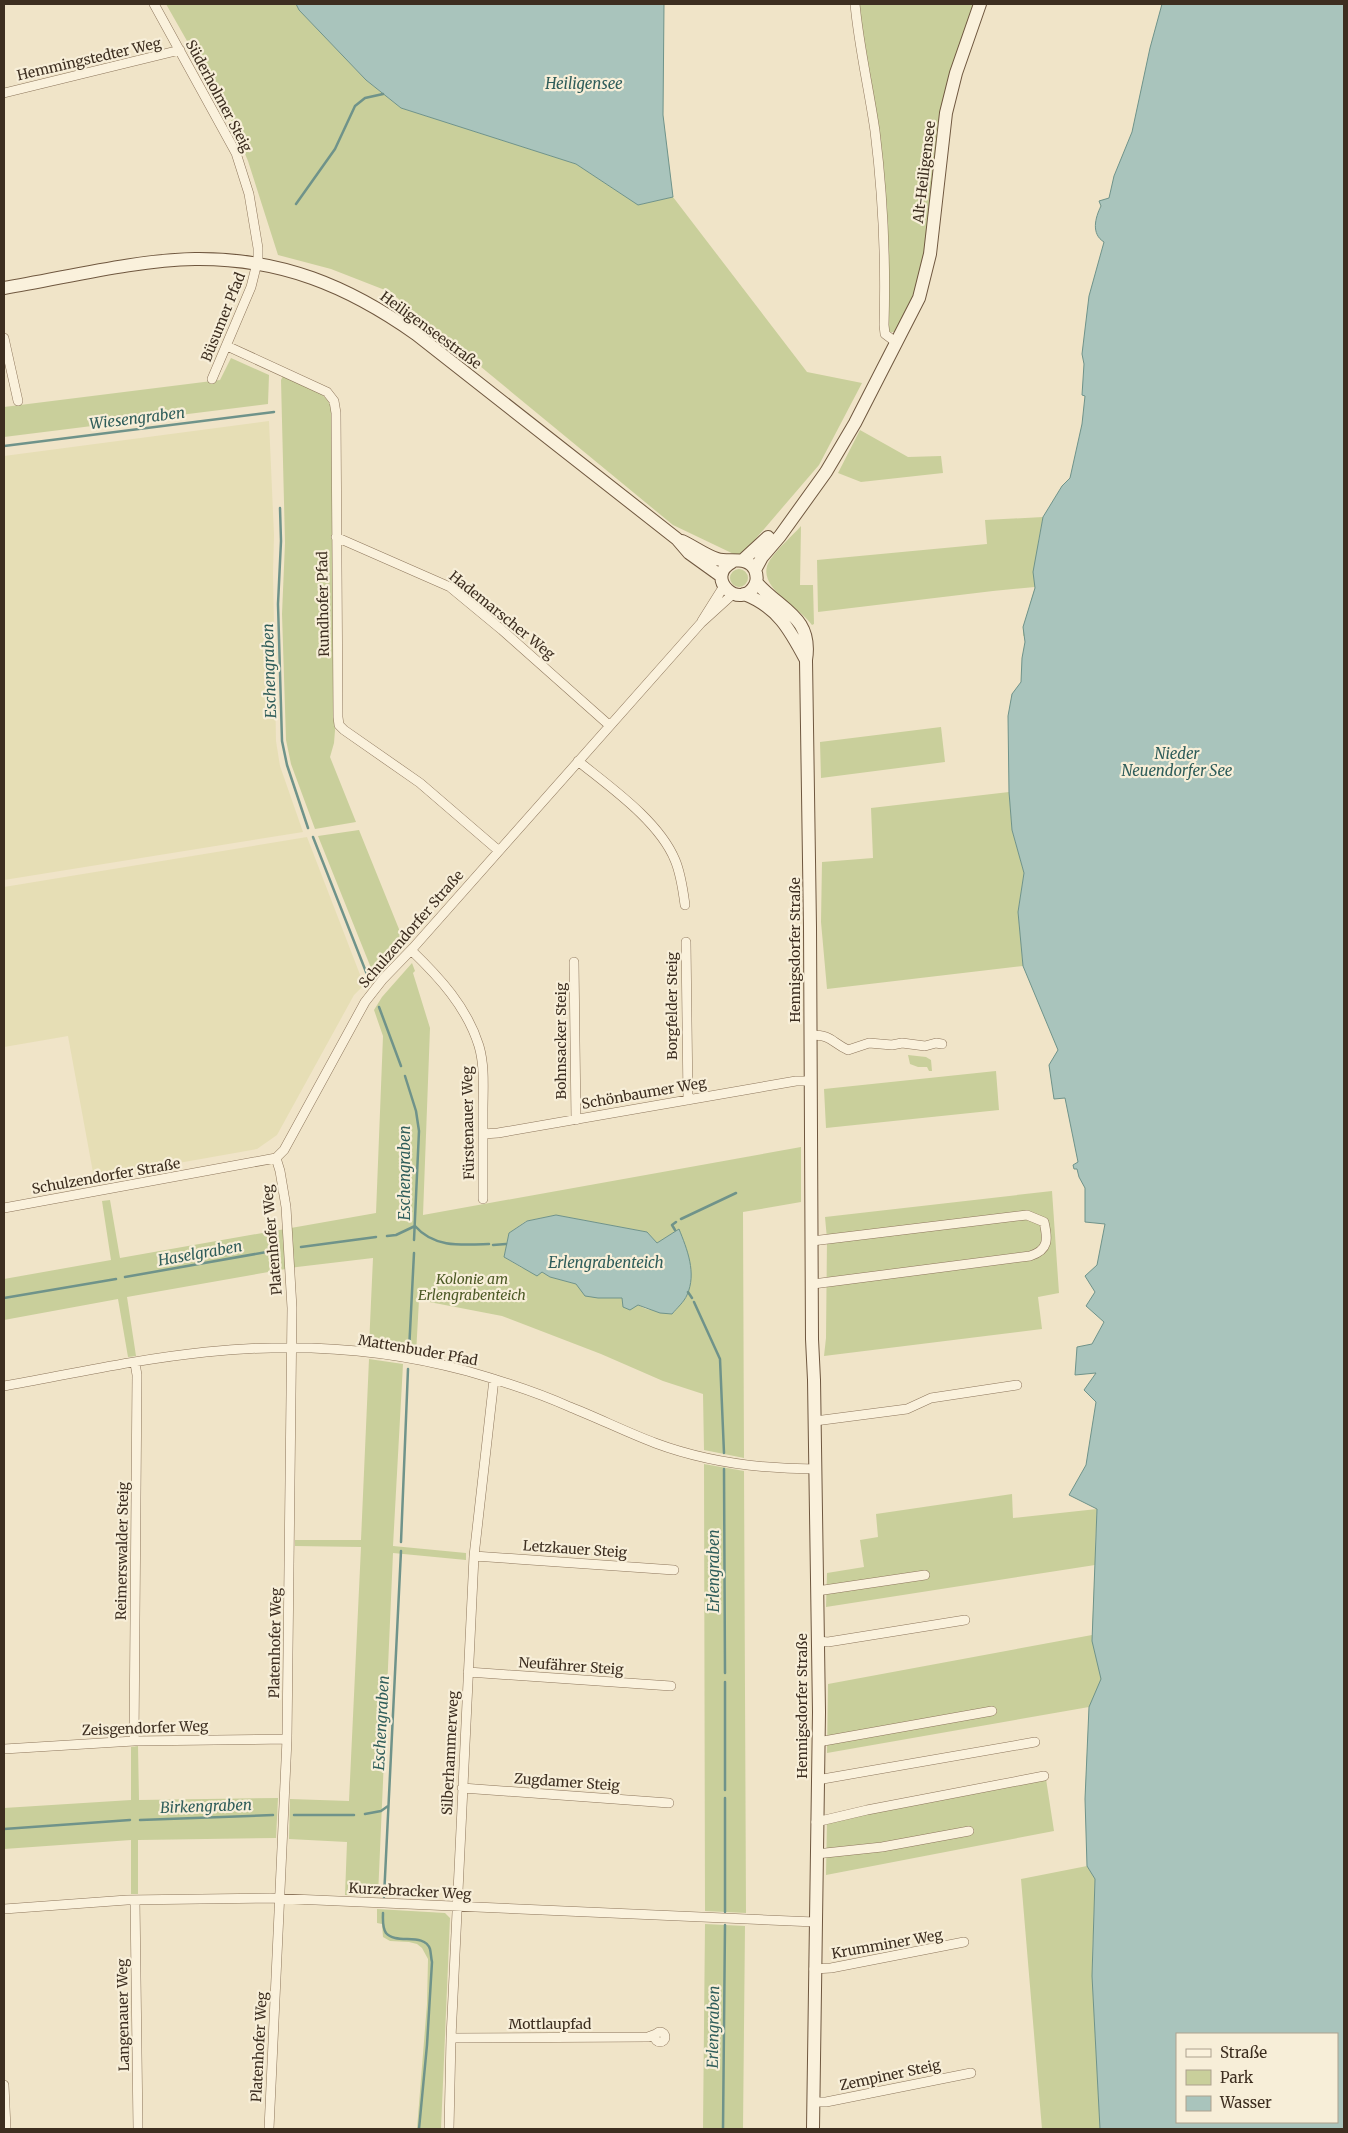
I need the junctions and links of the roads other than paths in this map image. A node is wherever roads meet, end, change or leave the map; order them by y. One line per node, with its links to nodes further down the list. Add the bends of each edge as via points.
1 (154, 4): 4 (street, Süderholmer Steig)
2 (855, 4): 9 (street, via 881,191 885,334)
3 (980, 4): 9 (main road, Alt-Heiligensee, via 946,113 927,269 919,298)
4 (180, 50): 5 (street, Hemmingstedter Weg); 6 (street, Süderholmer Steig, via 241,166 258,248)
5 (4, 93)
6 (257, 264): 7 (main road, Heiligenseestraße, via 195,259 165,261); 10 (street, Büsumer Pfad); 15 (main road, Heiligenseestraße, via 324,282 382,310)
7 (4, 288)
8 (4, 338): 12 (street)
9 (897, 343): 13 (main road, Alt-Heiligensee, via 826,472 792,519)
10 (227, 346): 11 (street, Büsumer Pfad); 14 (street, Rundhofer Pfad, via 327,392 334,402)
11 (212, 379)
12 (18, 401)
13 (779, 531): 16 (main road); 17 (main road, via 762,557)
14 (336, 537): 20 (street, Hademarscher Weg, via 450,588); 22 (street, Rundhofer Pfad, via 340,725 420,784)
15 (676, 539): 16 (main road, Heiligenseestraße, via 715,559); 18 (main road, Heiligenseestraße)
16 (737, 561): 17 (main road, via 749,563); 18 (main road, via 724,569)
17 (755, 576): 18 (main road, via 751,590); 19 (main road, Hennigsdorfer Straße, via 804,628 808,646)
18 (731, 588): 19 (main road, Hennigsdorfer Straße, via 759,600 782,620); 20 (street, Schulzendorfer Straße, via 705,612 701,623)
19 (806, 660): 27 (main road, Hennigsdorfer Straße)
20 (609, 725): 21 (street, Schulzendorfer Straße)
21 (578, 761): 22 (street, Schulzendorfer Straße); 23 (street, via 660,835 679,870)
22 (498, 851): 25 (street, Schulzendorfer Straße)
23 (685, 905)
24 (686, 942): 30 (street, Borgfelder Steig)
25 (411, 950): 32 (street, Fürstenauer Weg, via 454,997 476,1039 483,1073); 33 (street, Schulzendorfer Straße, via 365,1002 284,1150)
26 (574, 962): 31 (street, Bohnsacker Steig)
27 (811, 1036): 28 (street, via 832,1038 848,1050 870,1043); 29 (main road, Hennigsdorfer Straße)
28 (942, 1044)
29 (811, 1081): 30 (street, Schönbaumer Weg); 36 (main road, Hennigsdorfer Straße)
30 (688, 1100): 31 (street, Schönbaumer Weg)
31 (576, 1120): 32 (street, Schönbaumer Weg)
32 (483, 1134): 34 (street, Fürstenauer Weg)
33 (276, 1158): 35 (street, Schulzendorfer Straße); 38 (street, Platenhofer Weg, via 289,1242)
34 (483, 1199)
35 (4, 1208)
36 (812, 1241): 37 (main road, Hennigsdorfer Straße); 37 (street, via 1028,1215 1044,1222 1047,1235 1045,1246 1030,1256)
37 (813, 1284): 43 (main road, Hennigsdorfer Straße)
38 (291, 1348): 39 (street, Mattenbuder Pfad, via 206,1352); 40 (street, Mattenbuder Pfad, via 378,1354); 54 (street, Platenhofer Weg)
39 (135, 1363): 42 (street, Mattenbuder Pfad); 55 (street, Reimerswalder Steig)
40 (494, 1379): 44 (street, Mattenbuder Pfad, via 682,1452 750,1466); 45 (street, Silberhammerweg)
41 (1017, 1385): 43 (street, via 931,1398 907,1409)
42 (4, 1386)
43 (814, 1420): 44 (main road, Hennigsdorfer Straße)
44 (815, 1469): 48 (main road, Hennigsdorfer Straße)
45 (474, 1556): 46 (street, Letzkauer Steig); 51 (street, Silberhammerweg)
46 (674, 1570)
47 (925, 1574): 48 (street)
48 (818, 1591): 50 (main road, Hennigsdorfer Straße)
49 (965, 1620): 50 (street, via 828,1642)
50 (817, 1641): 56 (main road, Hennigsdorfer Straße)
51 (468, 1672): 52 (street, Neufährer Steig); 61 (street, Silberhammerweg)
52 (671, 1686)
53 (992, 1711): 56 (street)
54 (287, 1739): 55 (street, Zeisgendorfer Weg); 66 (street, Platenhofer Weg)
55 (134, 1741): 58 (street, Zeisgendorfer Weg)
56 (818, 1742): 60 (main road, Hennigsdorfer Straße)
57 (1034, 1742): 60 (street)
58 (4, 1749)
59 (1044, 1776): 63 (street)
60 (817, 1780): 63 (main road, Hennigsdorfer Straße)
61 (462, 1788): 62 (street, Zugdamer Steig); 68 (street, Silberhammerweg)
62 (669, 1803)
63 (816, 1822): 65 (main road, Hennigsdorfer Straße)
64 (969, 1831): 65 (street, via 882,1848)
65 (816, 1854): 70 (main road, Hennigsdorfer Straße)
66 (280, 1899): 67 (street, Kurzebracker Weg); 68 (street, Kurzebracker Weg); 80 (street, Platenhofer Weg)
67 (135, 1900): 69 (street, Kurzebracker Weg); 79 (street, Langenauer Weg)
68 (457, 1907): 70 (street, Kurzebracker Weg); 74 (street, Silberhammerweg)
69 (4, 1909)
70 (815, 1922): 72 (main road, Hennigsdorfer Straße)
71 (964, 1942): 72 (street, Krumminer Weg, via 840,1967)
72 (814, 1969): 77 (main road, Hennigsdorfer Straße)
73 (653, 2037): 74 (street, Mottlaupfad)
74 (451, 2038): 81 (street, Silberhammerweg)
75 (971, 2073): 77 (street, Zempiner Steig)
76 (4, 2085): 78 (street)
77 (813, 2102): 82 (main road, Hennigsdorfer Straße)
78 (6, 2129)
79 (138, 2129)
80 (269, 2129)
81 (449, 2129)
82 (813, 2129)

